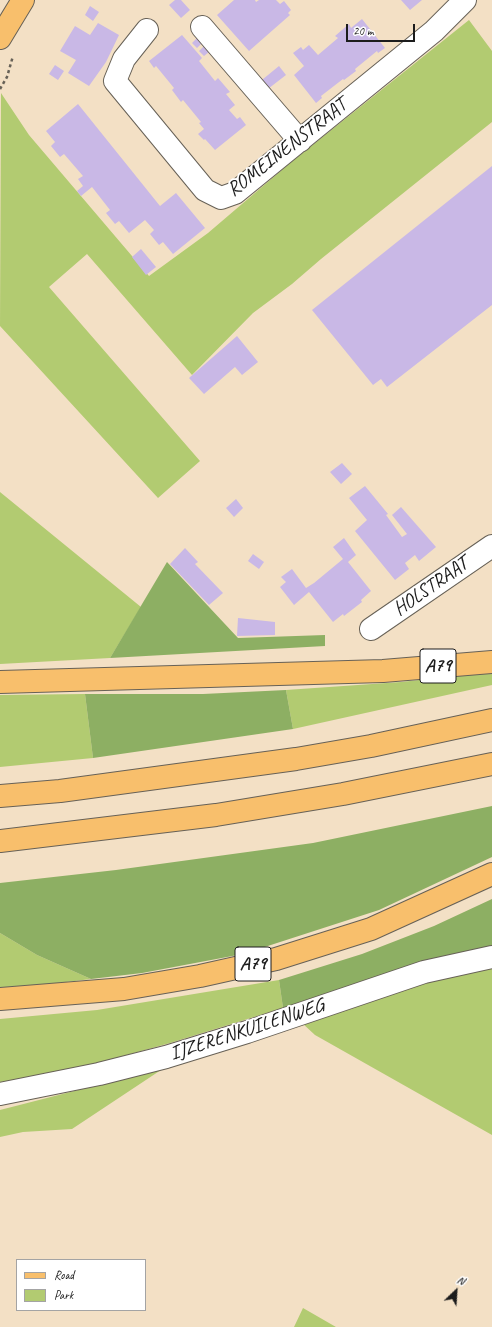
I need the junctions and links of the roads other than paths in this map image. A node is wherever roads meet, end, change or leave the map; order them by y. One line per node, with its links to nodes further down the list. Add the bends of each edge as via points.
1 (23, 0): 5 (main road)
2 (465, 0): 6 (street, ROMEINENSTRAAT, via 434,31)
3 (202, 27): 6 (street)
4 (148, 30): 6 (street, ROMEINENSTRAAT, via 124,59 116,81 205,190 221,198 235,193)
5 (0, 38)
6 (300, 140)
7 (492, 546): 8 (street, HOLSTRAAT)
8 (371, 629)
9 (492, 662): 10 (main road, A79, via 383,671)
10 (0, 682)
11 (492, 720): 13 (main road, via 296,759 60,791)
12 (492, 764): 14 (main road, via 343,794 216,815)
13 (0, 796)
14 (0, 840)
15 (492, 874): 17 (main road, A79, via 371,929 276,959 124,989)
16 (492, 957): 18 (street, IJZERENKUILENWEG, via 424,972 166,1057 99,1074)
17 (0, 999)
18 (0, 1094)

